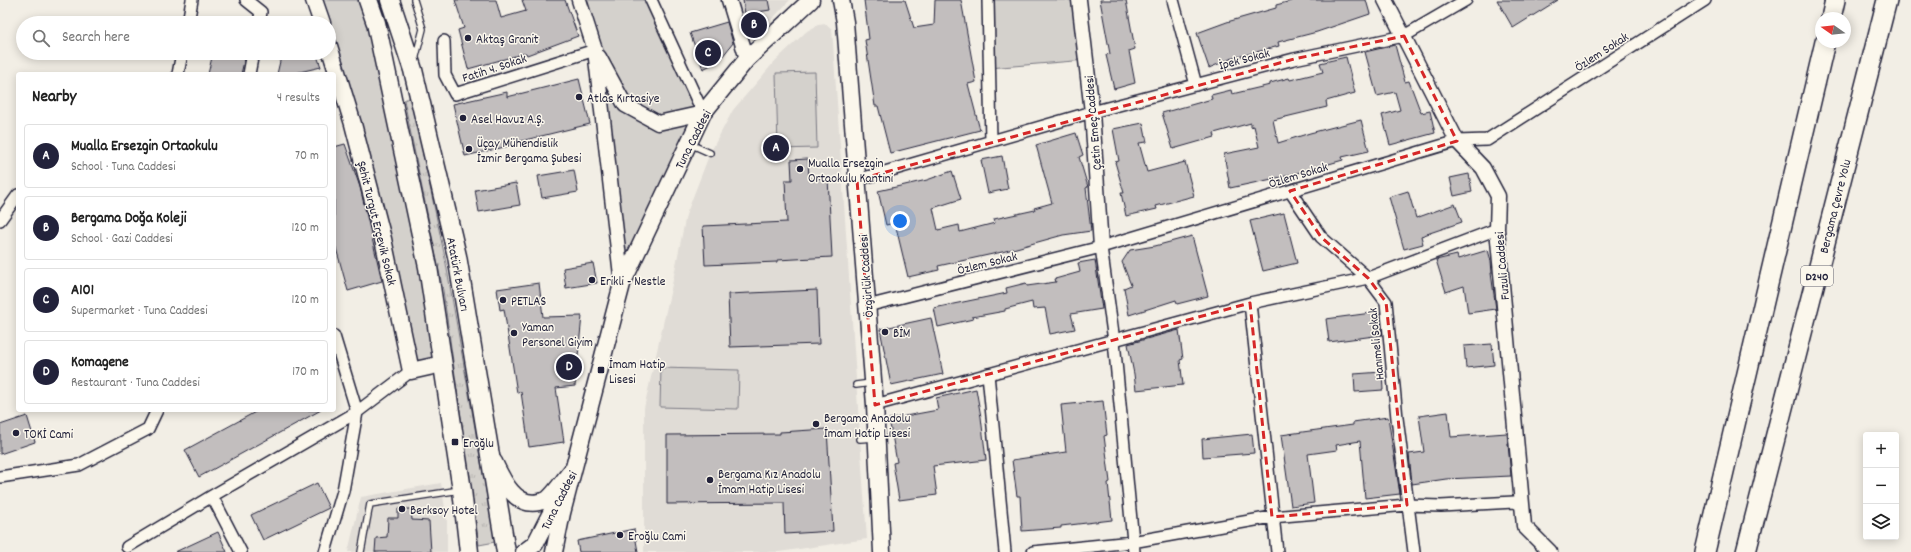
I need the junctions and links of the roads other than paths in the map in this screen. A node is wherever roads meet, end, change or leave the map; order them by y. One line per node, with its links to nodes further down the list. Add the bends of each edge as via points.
1 (192, 0): 21 (street)
2 (246, 0): 22 (street, via 261,12)
3 (314, 0): 23 (main road)
4 (368, 0): 54 (main road, via 376,23 428,267)
5 (390, 0): 32 (main road, Atatürk Bulvarı)
6 (414, 0): 32 (lane, via 423,29)
7 (579, 0): 27 (street, Tuna Caddesi)
8 (651, 0): 37 (street)
9 (729, 0): 28 (street)
10 (811, 0): 28 (main road, Tuna Caddesi)
11 (841, 0): 42 (main road, Özgürlük Caddesi, via 845,22)
12 (988, 0): 38 (street)
13 (1079, 0): 36 (street, Çetin Emeç Caddesi)
14 (1173, 0): 35 (street)
15 (1385, 0): 24 (street, Fuzuli Caddesi)
16 (1466, 0): 24 (street, İpek Sokak)
17 (1705, 0): 39 (street, Özlem Sokak, via 1487,140)
18 (1835, 0): 20 (highway)
19 (1887, 0): 88 (highway, Bergama Çevre Yolu / D240)
20 (1832, 12)
21 (189, 16)
22 (260, 16)
23 (320, 16)
24 (1404, 36): 35 (street, İpek Sokak, via 1294,59); 39 (street, Fuzuli Caddesi)
25 (444, 41): 27 (street, Fatih 4. Sokak, via 445,75 455,94)
26 (1824, 48): 87 (highway)
27 (595, 50): 37 (street, via 625,105 658,123); 49 (street, Tuna Caddesi)
28 (747, 59): 37 (main road, Tuna Caddesi)
29 (181, 60): 33 (street)
30 (252, 60): 34 (street)
31 (333, 60): 55 (main road, Şehit Turgut Erçevik Sokak, via 354,124 383,239)
32 (413, 70): 64 (main road, Atatürk Bulvarı, via 456,256)
33 (178, 72)
34 (249, 72)
35 (1196, 85): 36 (street, İpek Sokak)
36 (1092, 112): 38 (street, İpek Sokak); 47 (street, Çetin Emeç Caddesi)
37 (704, 113): 40 (main road, Tuna Caddesi)
38 (991, 141): 42 (street, İpek Sokak)
39 (1457, 141): 43 (street, Özlem Sokak); 46 (street, Fuzuli Caddesi, via 1483,168 1498,196)
40 (689, 143): 41 (lane); 49 (main road, Tuna Caddesi)
41 (710, 153)
42 (857, 180): 51 (main road, Özgürlük Caddesi)
43 (1290, 191): 47 (street, Özlem Sokak); 48 (street, Hanımeli Sokak, via 1320,238)
44 (16, 197): 45 (street)
45 (0, 220)
46 (1497, 229): 48 (street); 70 (street, Fuzuli Caddesi)
47 (1101, 247): 51 (street, Özlem Sokak); 52 (street)
48 (1368, 278): 50 (street); 69 (street, Hanımeli Sokak, via 1386,302)
49 (622, 284): 65 (main road, Tuna Caddesi)
50 (1250, 303): 52 (street); 71 (street)
51 (867, 306): 57 (main road, Özgürlük Caddesi)
52 (1114, 341): 56 (street); 73 (street)
53 (336, 343): 61 (street)
54 (442, 364): 55 (main road); 67 (main road)
55 (411, 371): 61 (street)
56 (988, 374): 59 (street); 82 (street)
57 (873, 383): 58 (lane); 59 (main road, Özgürlük Caddesi)
58 (856, 385)
59 (875, 405): 62 (main road, Özgürlük Caddesi)
60 (156, 412): 66 (street, via 148,429 78,466)
61 (357, 412): 68 (street); 75 (street, via 343,491)
62 (876, 438): 63 (lane); 81 (main road, Özgürlük Caddesi)
63 (860, 439)
64 (488, 448): 65 (main road, via 503,481 514,495 525,501 535,503 547,500); 78 (main road, Atatürk Bulvarı)
65 (576, 466): 79 (main road, Tuna Caddesi, via 535,544); 80 (main road, Tuna Caddesi)
66 (0, 477)
67 (462, 490): 76 (lane, via 370,504); 77 (main road)
68 (212, 496): 72 (street); 74 (street)
69 (1407, 505): 70 (street, via 1514,502); 71 (street); 85 (street, Hanımeli Sokak)
70 (1522, 505): 86 (street, Fuzuli Caddesi, via 1524,526)
71 (1272, 517): 73 (street); 84 (street)
72 (127, 547)
73 (1133, 547): 83 (street)
74 (241, 552)
75 (325, 552)
76 (361, 552)
77 (469, 552)
78 (506, 552)
79 (524, 552)
80 (554, 552)
81 (882, 552)
82 (1005, 552)
83 (1033, 552)
84 (1277, 552)
85 (1414, 552)
86 (1550, 552)
87 (1705, 552)
88 (1746, 552)

